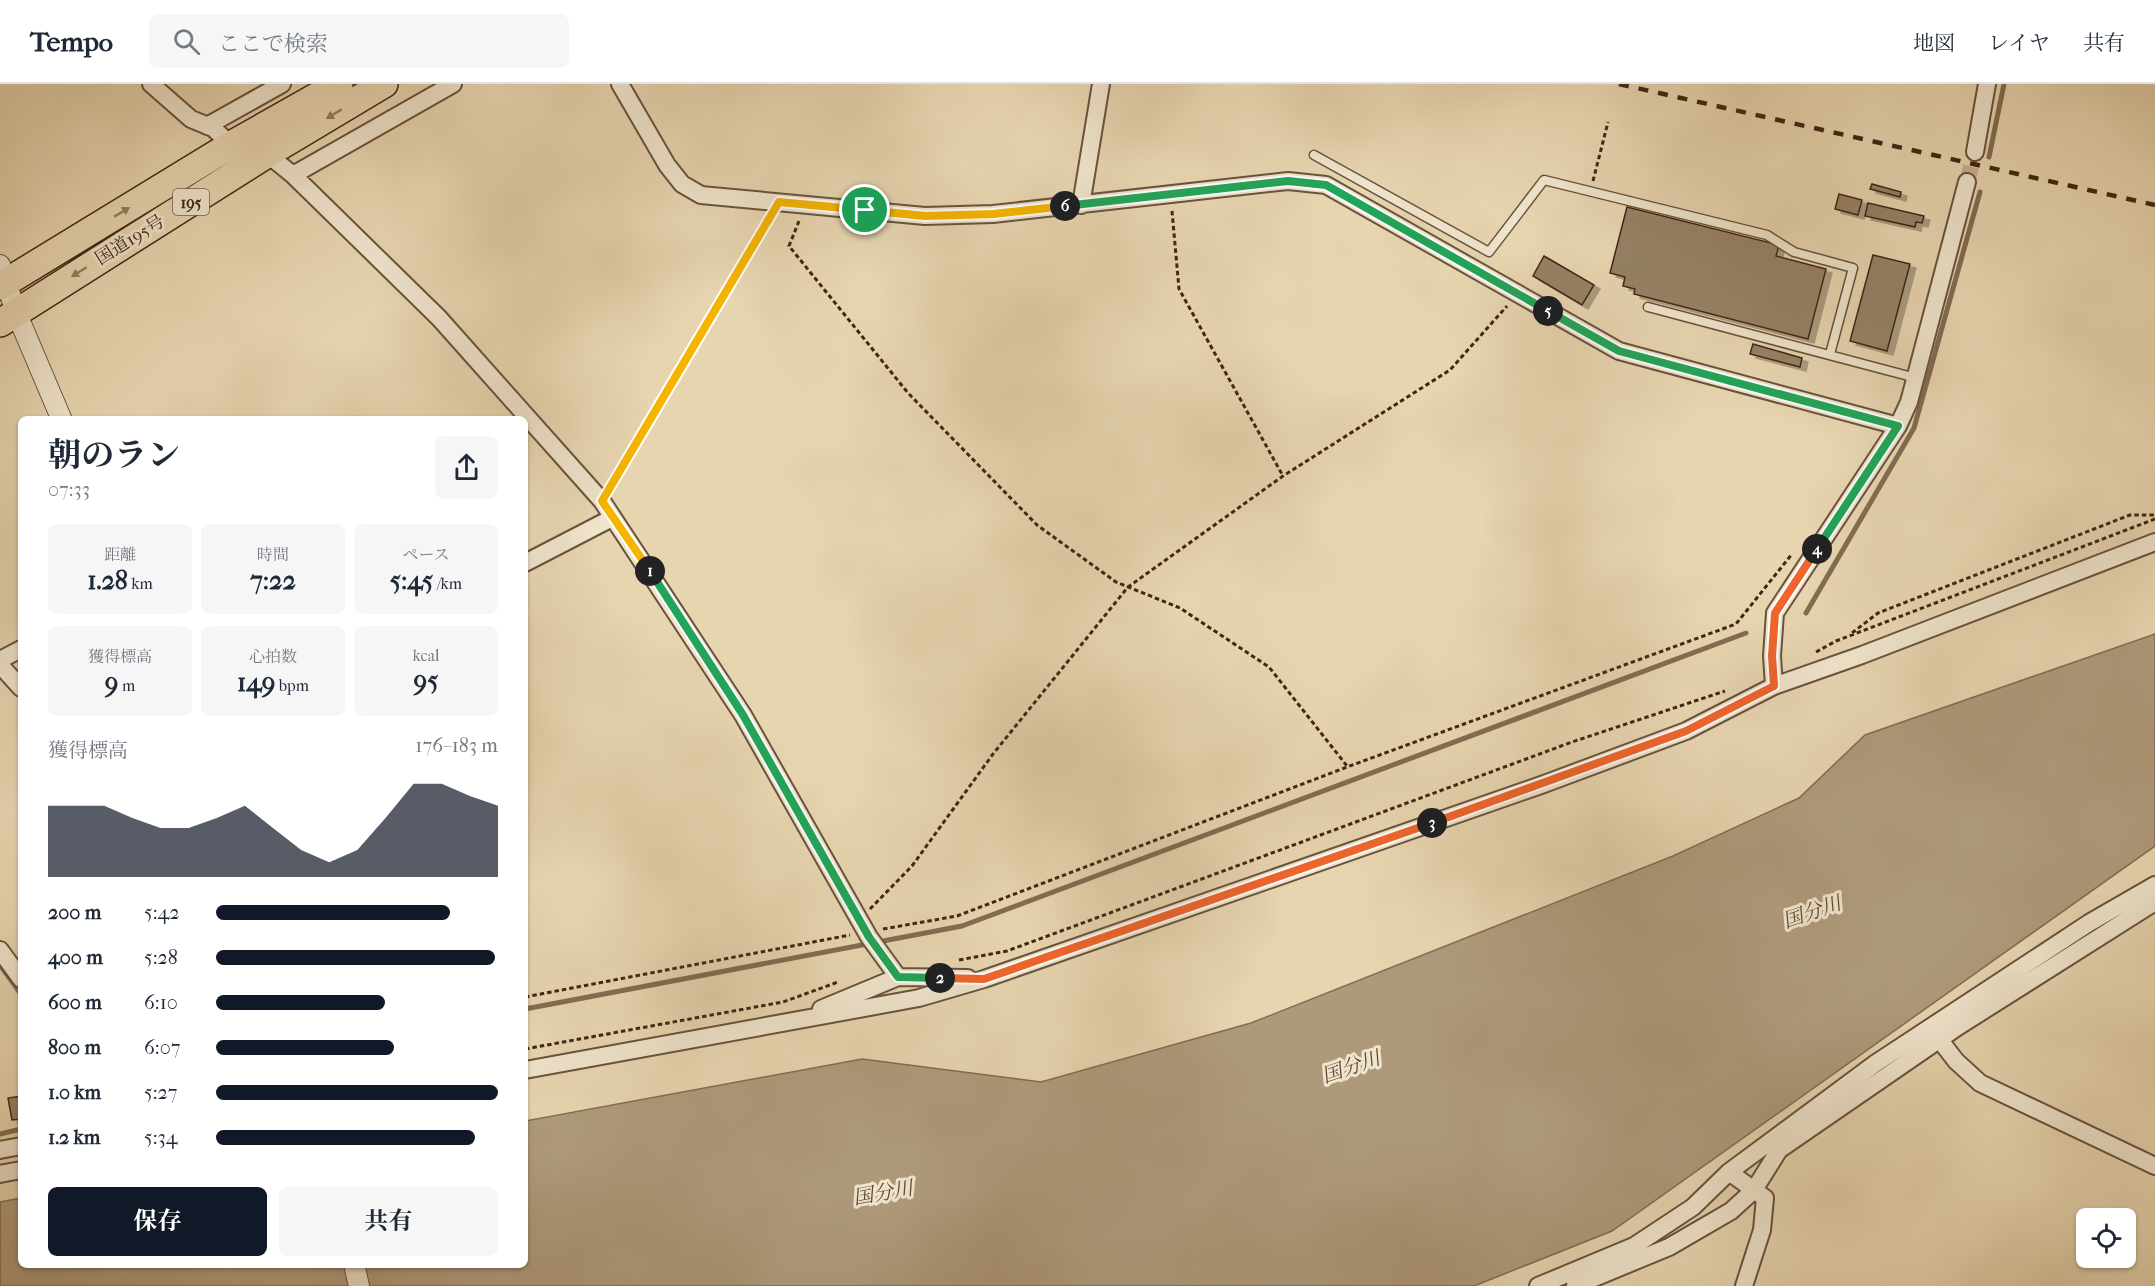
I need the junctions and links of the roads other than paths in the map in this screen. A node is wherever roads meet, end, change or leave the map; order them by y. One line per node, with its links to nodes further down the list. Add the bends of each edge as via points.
1 (151, 84): 9 (street, via 191,119)
2 (282, 84): 9 (street)
3 (339, 84): 10 (highway, 国道195号 / 195)
4 (384, 84): 12 (highway, 国道195号 / 195, one-way to 12)
5 (453, 84): 14 (street)
6 (620, 84): 16 (street, via 667,165 682,184 701,195 925,216)
7 (1101, 84): 16 (street)
8 (1987, 84): 11 (street)
9 (207, 126): 10 (street, via 224,136)
10 (231, 146): 17 (highway, 国道195号 / 195, one-way to 10)
11 (1975, 152)
12 (267, 154): 14 (street); 19 (highway, 国道195号 / 195, one-way to 19)
13 (1314, 155): 20 (lane, via 1489,252 1544,180 1767,235 1794,252 1853,268)
14 (293, 175): 23 (street, via 439,318)
15 (1967, 182): 21 (street)
16 (1081, 205): 25 (street, via 1288,181 1326,185 1619,351)
17 (2, 278): 19 (street)
18 (1648, 307): 20 (lane)
19 (8, 317): 22 (street)
20 (1830, 354): 21 (lane)
21 (1917, 378): 25 (street)
22 (61, 416)
23 (526, 416)
24 (528, 418): 26 (street, via 602,501)
25 (1898, 426): 33 (street, via 1775,613)
26 (612, 518): 28 (street); 37 (street, via 743,715 865,930)
27 (2155, 542): 33 (street, via 1862,656)
28 (528, 561)
29 (18, 651): 30 (street)
30 (0, 660)
31 (0, 665): 32 (street)
32 (18, 685)
33 (1774, 686): 39 (street, via 1686,731 1544,784)
34 (2155, 885): 47 (street, via 1980,993)
35 (2155, 902): 41 (street)
36 (0, 950): 38 (street)
37 (893, 970): 39 (street); 40 (street)
38 (18, 975)
39 (984, 979): 40 (street, via 919,998)
40 (791, 1022): 42 (street)
41 (1939, 1039): 45 (street, via 1980,1083); 49 (street, via 1779,1150)
42 (528, 1069)
43 (18, 1147): 44 (street)
44 (0, 1150)
45 (2155, 1166)
46 (18, 1171): 48 (street)
47 (1729, 1172): 49 (street); 53 (street, via 1693,1207 1634,1246)
48 (0, 1174)
49 (1754, 1190): 51 (street, via 1766,1198 1762,1230); 54 (street, via 1731,1211 1669,1247)
50 (355, 1268): 52 (street)
51 (1746, 1285)
52 (359, 1286)
53 (1538, 1286)
54 (1575, 1286)

